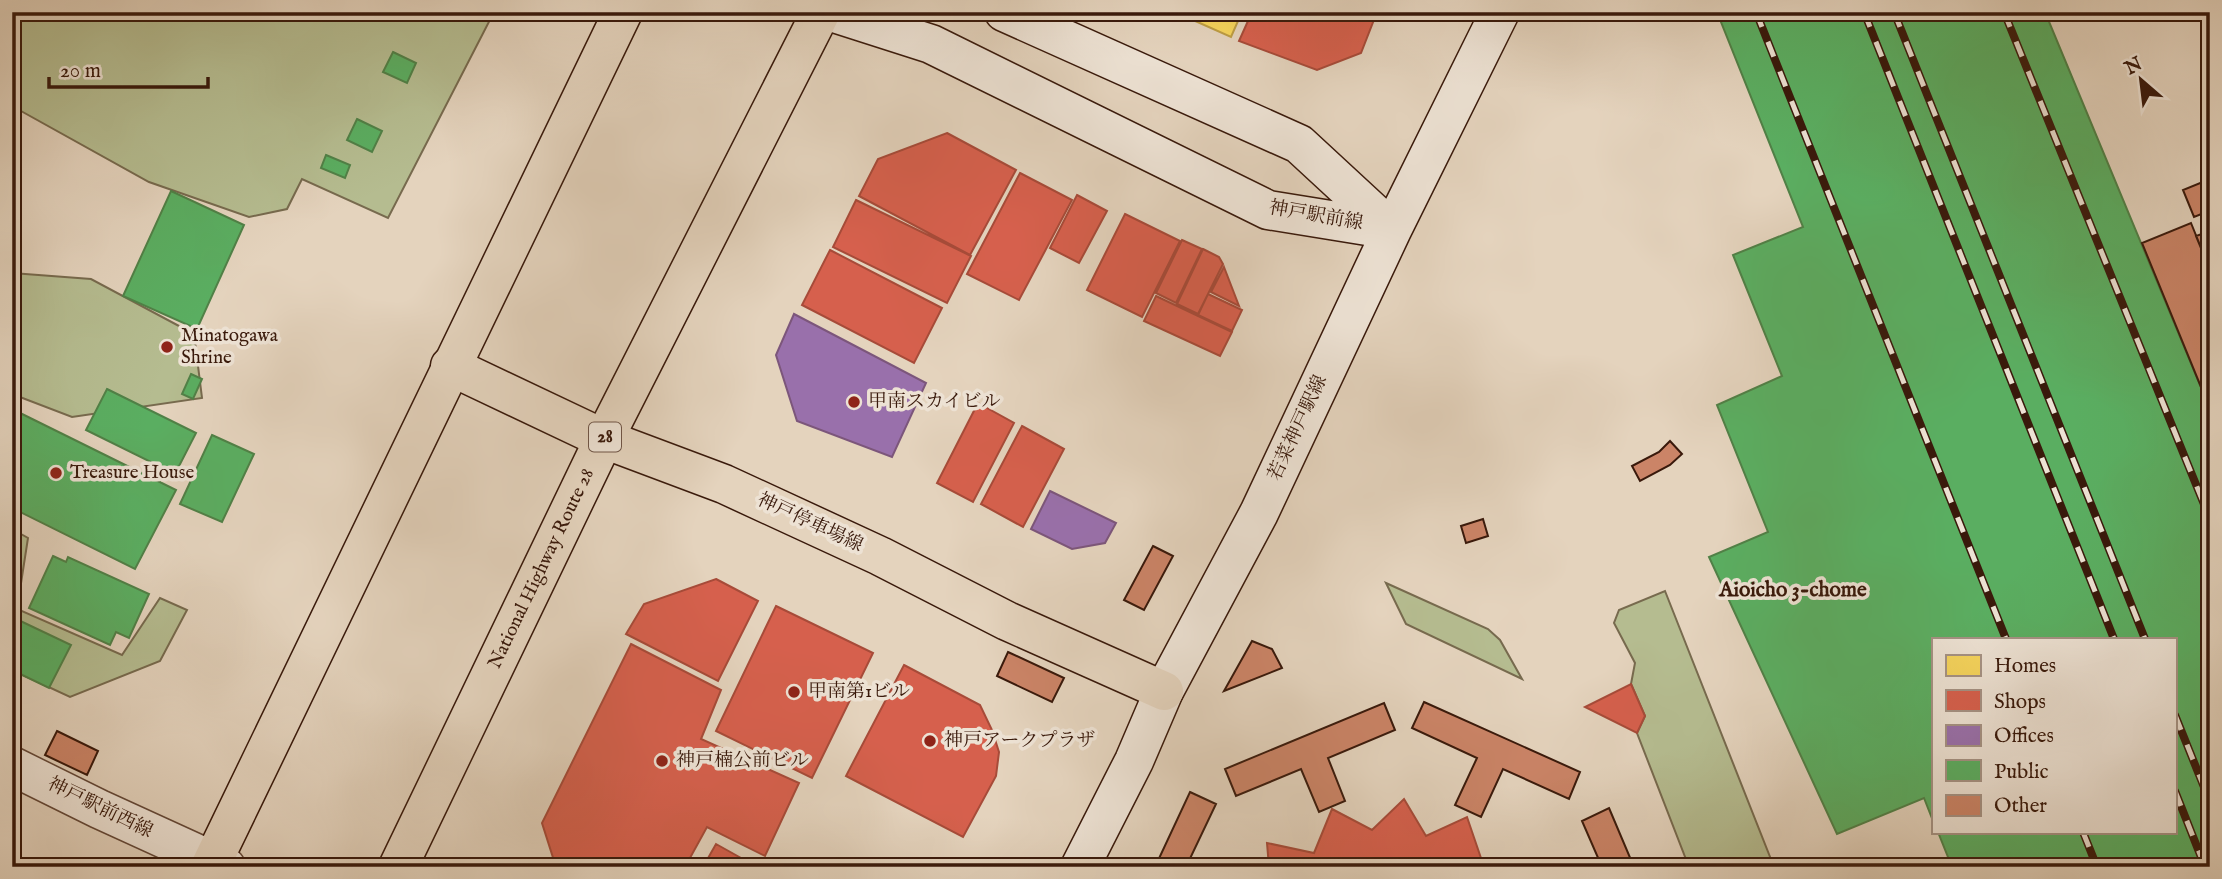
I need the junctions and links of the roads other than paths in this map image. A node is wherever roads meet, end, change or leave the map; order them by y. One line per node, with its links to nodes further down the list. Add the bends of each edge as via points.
1 (623, 12): 7 (main road)
2 (821, 12): 8 (main road, National Highway Route 28 / 28)
3 (831, 12): 6 (street, 神戸駅前線, via 931,44 1268,210)
4 (1004, 12): 6 (street, 神戸駅前線, via 1299,144)
5 (1500, 12): 6 (street, 若菜神戸駅線)
6 (1392, 230): 9 (street, 若菜神戸駅線, via 1259,513)
7 (450, 366): 8 (main road, 神戸停車場線); 12 (main road)
8 (604, 439): 9 (main road, 神戸停車場線, via 724,484); 13 (main road, National Highway Route 28 / 28)
9 (1164, 691): 11 (street, 若菜神戸駅線)
10 (12, 766): 12 (street, 神戸駅前西線)
11 (1086, 855)
12 (216, 865)
13 (398, 867)

